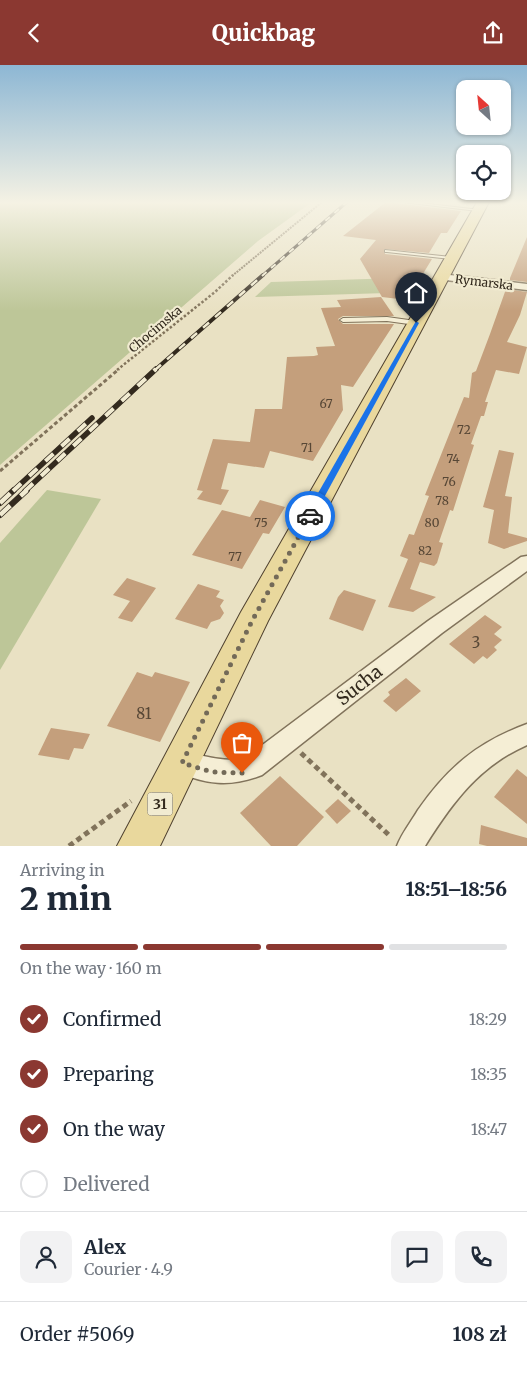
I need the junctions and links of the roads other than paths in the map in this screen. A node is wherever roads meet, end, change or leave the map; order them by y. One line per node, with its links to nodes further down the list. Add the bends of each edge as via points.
1 (462, 238): 3 (main road, Rymarska / 31)
2 (386, 251): 3 (lane)
3 (446, 267): 4 (street, Rymarska); 6 (main road, Rymarska / 31)
4 (527, 287)
5 (344, 320): 6 (lane, via 387,319)
6 (416, 323): 9 (main road, Rymarska / 31, via 252,621)
7 (527, 562): 9 (street, Sucha, via 435,627 253,767 242,773 212,772)
8 (527, 734): 10 (street, via 496,747 470,765 431,814)
9 (182, 763): 11 (main road, Rymarska / 31)
10 (402, 843)
11 (138, 846)

